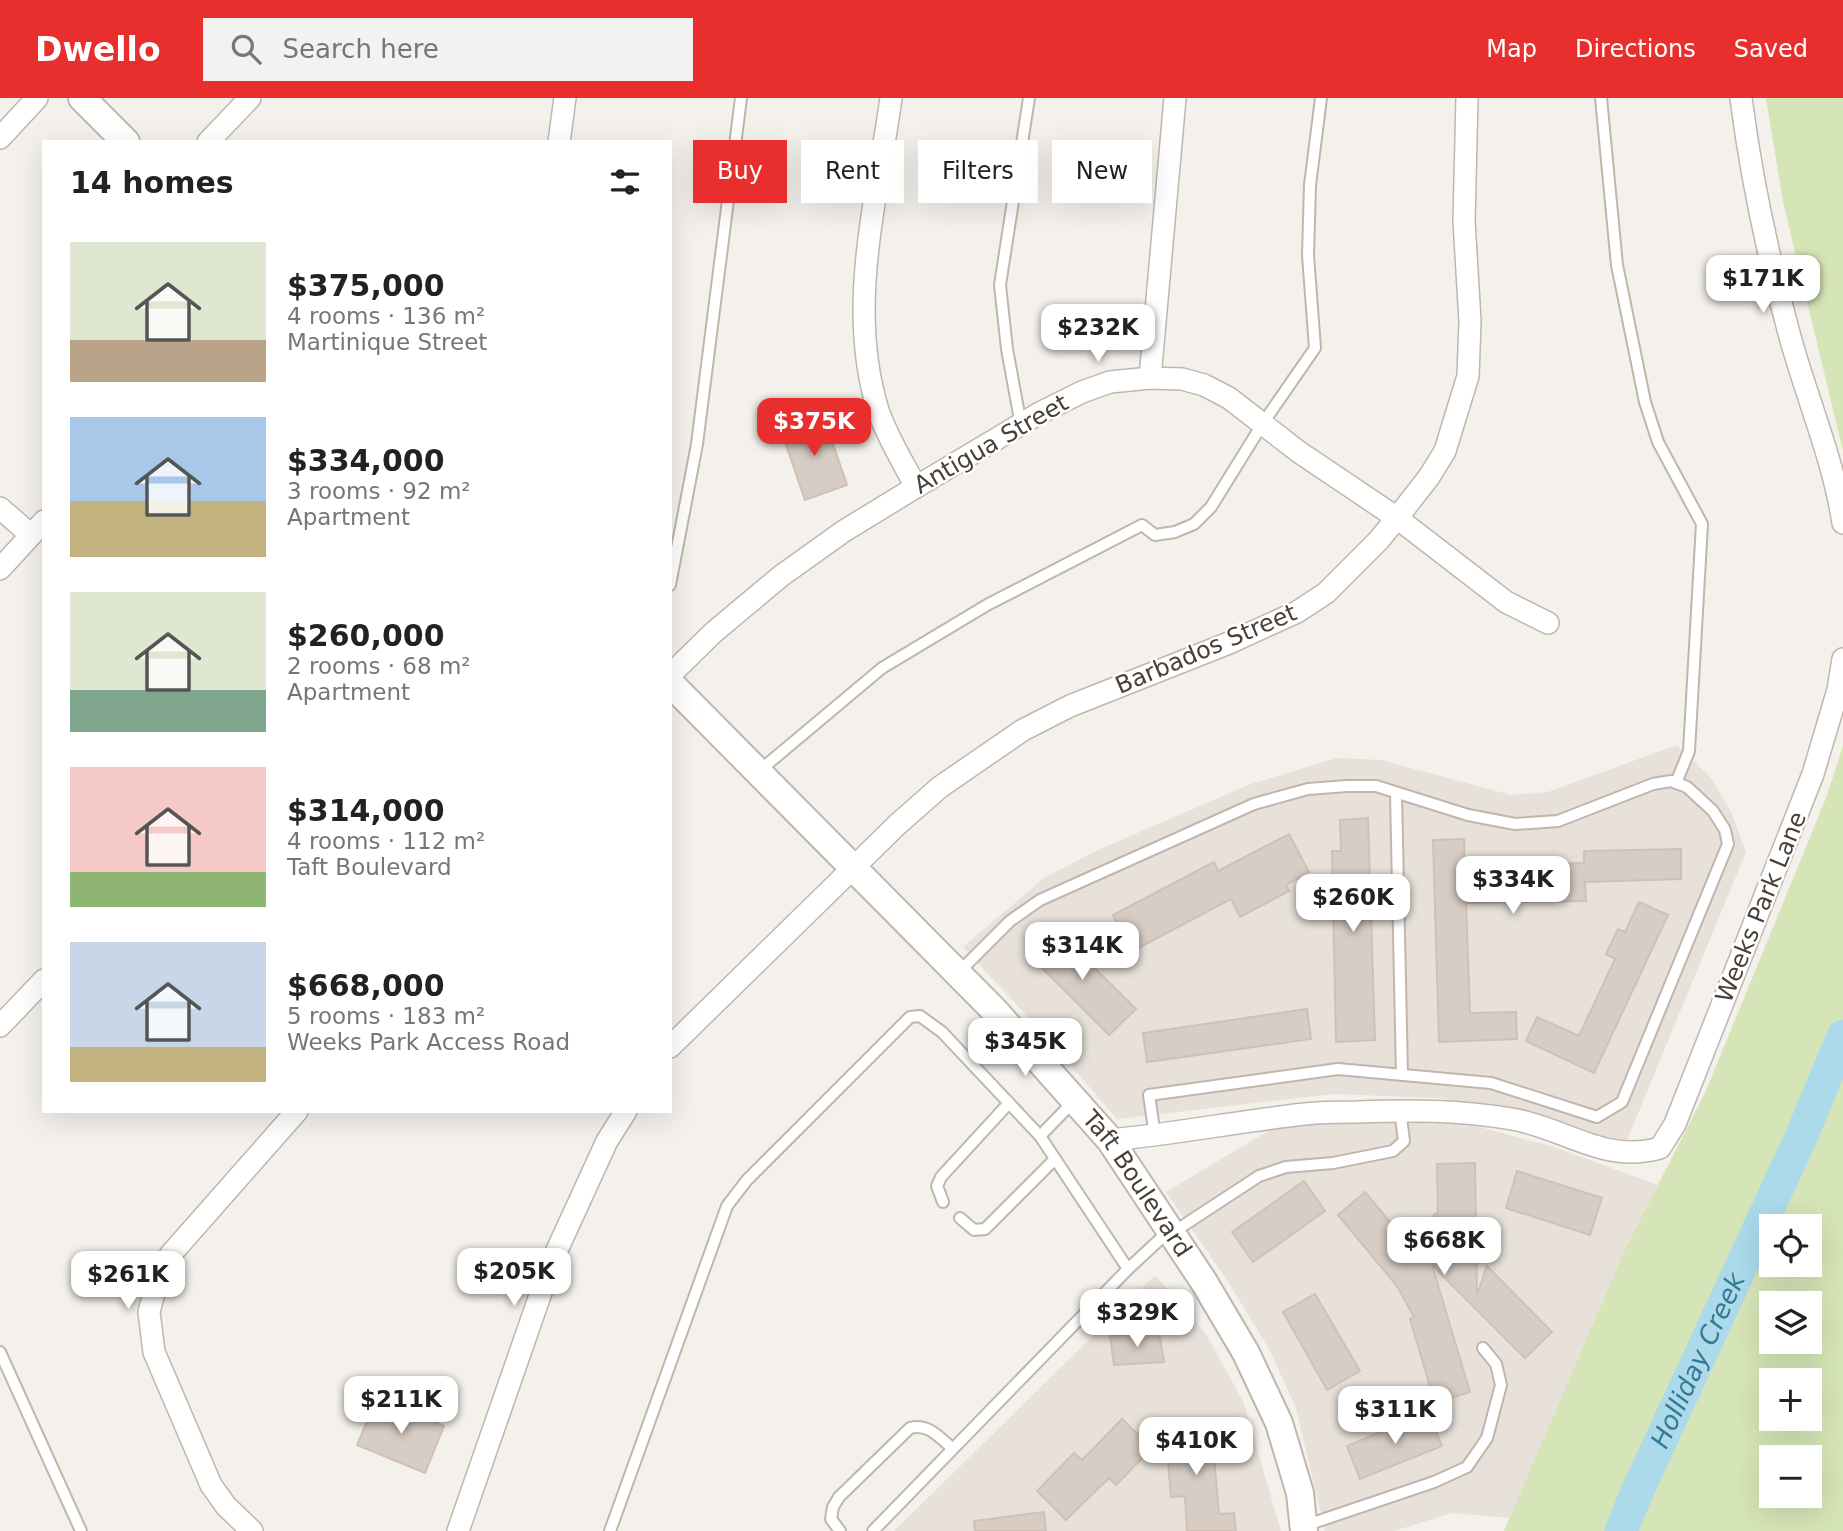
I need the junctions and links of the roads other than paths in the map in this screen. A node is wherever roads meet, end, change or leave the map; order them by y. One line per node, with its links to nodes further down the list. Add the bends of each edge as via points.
1 (37, 98): 13 (street)
2 (82, 98): 14 (street)
3 (250, 98): 15 (street)
4 (565, 98): 16 (street)
5 (741, 98): 26 (lane, via 697,443)
6 (891, 98): 20 (street, via 868,239 863,301 869,371 878,409)
7 (1029, 98): 19 (lane, via 1000,285)
8 (1175, 98): 17 (street)
9 (1321, 98): 18 (lane, via 1310,185 1308,255 1315,348)
10 (1467, 98): 22 (street, Barbados Street, via 1468,376 1445,451)
11 (1601, 98): 32 (lane, via 1617,265 1646,402 1658,442 1702,524 1689,751)
12 (1741, 98): 23 (street, via 1789,334 1827,451)
13 (0, 138)
14 (125, 140)
15 (210, 140)
16 (559, 140)
17 (1150, 378): 18 (street, Antigua Street, via 1204,385); 19 (street, Antigua Street, via 1091,388)
18 (1264, 423): 22 (street, Antigua Street); 31 (lane, via 1211,508 1194,524 1155,535 1142,525 986,605 882,668)
19 (1021, 425): 20 (street, Antigua Street)
20 (916, 487): 29 (street, Antigua Street, via 781,576)
21 (0, 508): 24 (street)
22 (1397, 518): 27 (street, Antigua Street, via 1506,602); 34 (street, Barbados Street, via 1326,593 1297,612 1023,730 940,787)
23 (1843, 523)
24 (37, 528): 25 (street)
25 (0, 569)
26 (672, 574)
27 (1548, 623)
28 (1843, 659): 42 (street, Weeks Park Lane, via 1813,774 1675,1124 1660,1148 1608,1151 1519,1120 1472,1112)
29 (672, 673)
30 (672, 685): 31 (street, Taft Boulevard)
31 (758, 772): 34 (street, Taft Boulevard)
32 (1676, 783): 33 (lane, via 1653,784 1558,821 1515,824); 39 (lane, via 1713,811 1728,844 1622,1102 1597,1117 1491,1083)
33 (1396, 793): 35 (lane, via 1376,786 1308,789 1254,804 1040,900 1010,921); 39 (lane)
34 (853, 868): 35 (street, Taft Boulevard); 38 (street, Barbados Street)
35 (958, 974): 40 (street, Taft Boulevard)
36 (42, 982): 37 (street)
37 (0, 1026)
38 (672, 1045)
39 (1402, 1075): 46 (lane, via 1338,1069 1150,1094)
40 (1076, 1099): 45 (lane); 47 (street, Taft Boulevard)
41 (1009, 1103): 45 (lane); 49 (lane, via 941,1177 937,1186); 60 (lane, via 942,1032 927,1019 910,1017 747,1180 727,1206)
42 (1399, 1110): 46 (street, via 1306,1114); 51 (lane, via 1405,1141 1393,1151 1259,1175)
43 (295, 1113): 58 (street, via 171,1254 159,1274 149,1312 154,1352 211,1485)
44 (625, 1113): 59 (street, via 607,1141 552,1261)
45 (1040, 1136): 48 (lane)
46 (1155, 1136): 47 (street)
47 (1110, 1140): 51 (street, Taft Boulevard)
48 (1055, 1159): 50 (lane, via 985,1228 974,1230); 52 (lane)
49 (943, 1202)
50 (960, 1218)
51 (1171, 1232): 52 (lane); 56 (street, Taft Boulevard, via 1246,1353 1279,1423 1300,1493)
52 (1128, 1269): 55 (lane)
53 (1483, 1348): 56 (lane, via 1496,1364 1501,1385 1487,1438 1467,1467)
54 (0, 1352): 57 (lane)
55 (952, 1448): 61 (lane, via 932,1431 909,1428 839,1497 831,1519); 62 (lane)
56 (1304, 1528)
57 (81, 1531)
58 (252, 1531)
59 (458, 1531)
60 (610, 1531)
61 (840, 1531)
62 (873, 1531)

